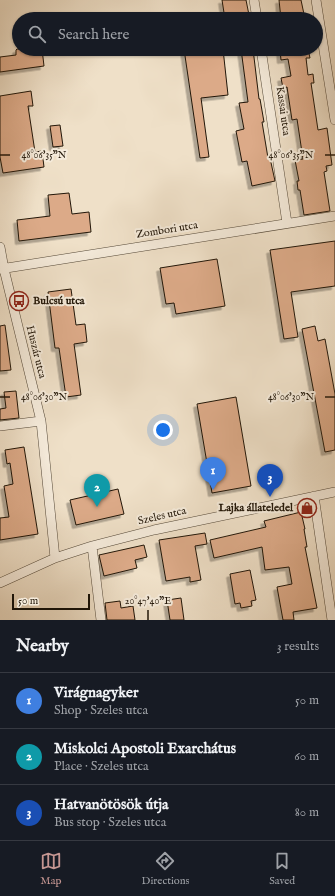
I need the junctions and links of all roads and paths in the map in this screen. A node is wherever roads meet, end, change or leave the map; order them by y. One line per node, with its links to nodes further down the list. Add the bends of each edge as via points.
1 (254, 0): 3 (street)
2 (316, 0): 4 (street)
3 (256, 12)
4 (318, 12)
5 (323, 44): 7 (street)
6 (263, 56): 9 (street, Kassai utca)
7 (335, 120)
8 (335, 216): 9 (street, Zombori utca)
9 (287, 223): 11 (street, Zombori utca)
10 (0, 247): 11 (street, Huszár utca)
11 (2, 269): 12 (street, Huszár utca)
12 (41, 421): 13 (street); 17 (street, Huszár utca)
13 (0, 426)
14 (335, 492): 15 (street, Szeles utca)
15 (314, 496): 16 (street, Szeles utca); 19 (street)
16 (92, 546): 17 (street, Szeles utca); 20 (street)
17 (55, 558): 18 (street, Szeles utca)
18 (0, 583)
19 (332, 595): 21 (street)
20 (101, 620)
21 (332, 620)

